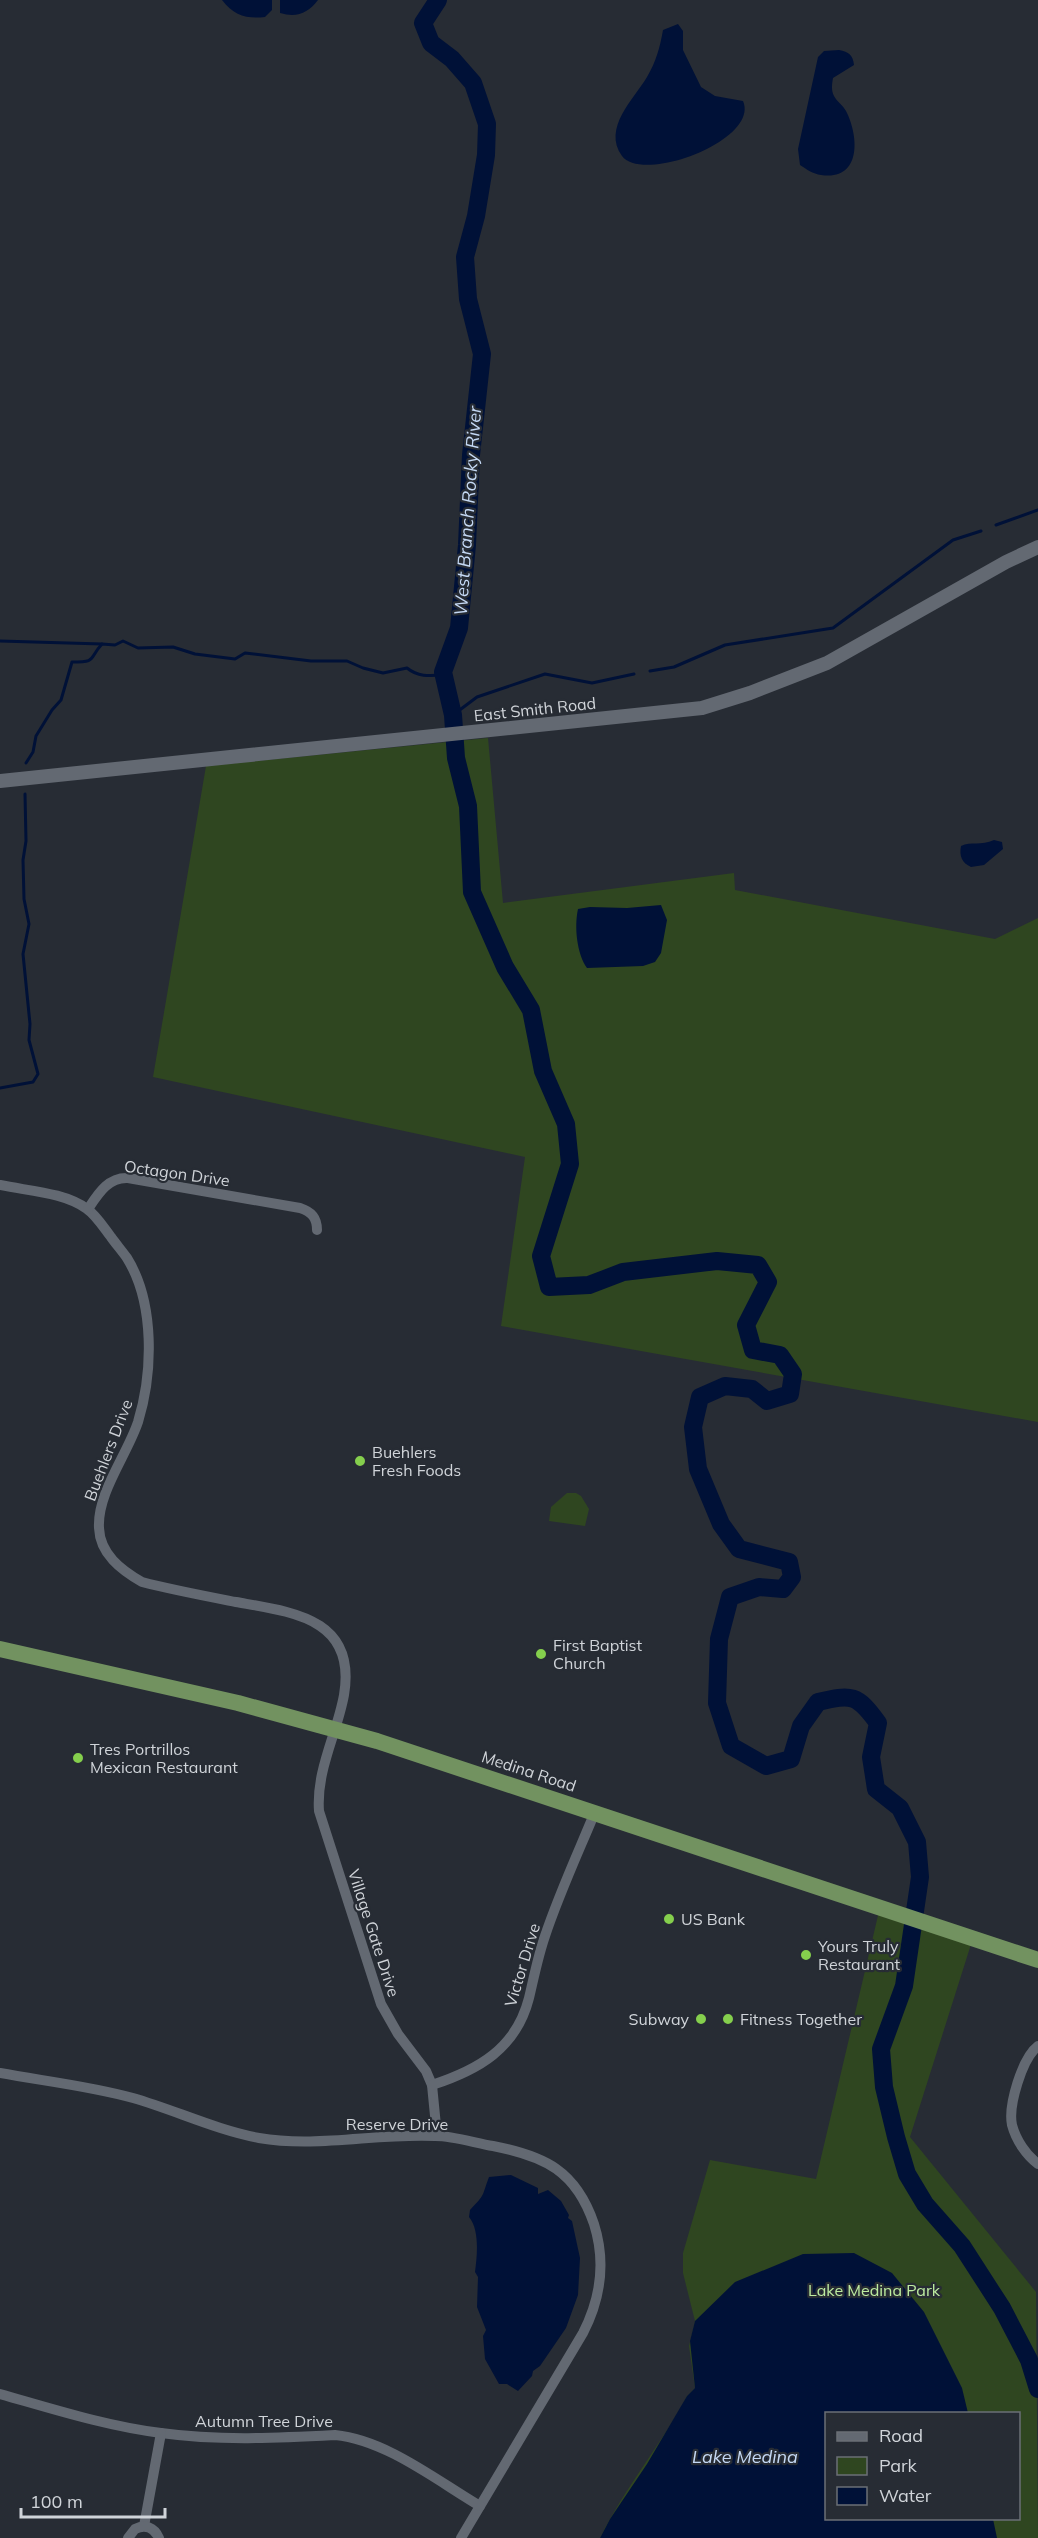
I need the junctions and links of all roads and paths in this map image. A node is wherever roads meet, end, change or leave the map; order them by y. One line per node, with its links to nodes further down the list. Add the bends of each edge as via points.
1 (1038, 547): 2 (street, East Smith Road, via 826,663 702,708)
2 (0, 782)
3 (0, 1185): 4 (street, via 58,1197)
4 (88, 1209): 5 (street, Octagon Drive, via 110,1182 128,1178 300,1208 317,1221); 7 (street, Buehlers Drive, via 130,1265 141,1293 150,1352 137,1424 102,1503 99,1528 107,1554 127,1574 142,1582 313,1620 331,1636 345,1669 345,1689)
5 (317, 1230)
6 (0, 1649): 7 (highway, Medina Road)
7 (335, 1729): 8 (highway, Medina Road); 12 (street, Village Gate Drive, via 320,1780 322,1824 381,2004)
8 (595, 1812): 9 (highway, Medina Road); 12 (street, Victor Drive, via 545,1934 529,1999 515,2030 482,2064)
9 (1038, 1960)
10 (1038, 2046): 14 (street, via 1023,2066 1012,2124 1021,2147)
11 (0, 2073): 13 (street, Reserve Drive, via 131,2098 260,2138)
12 (432, 2085): 13 (street, Village Gate Drive)
13 (437, 2136): 17 (street, Reserve Drive, via 524,2152 552,2165 583,2200 600,2253 600,2288 591,2319)
14 (1038, 2164)
15 (0, 2394): 16 (street, Autumn Tree Drive)
16 (162, 2433): 17 (street, Autumn Tree Drive, via 234,2439 351,2436 380,2447); 18 (street)
17 (480, 2506): 21 (street, Reserve Drive)
18 (144, 2526): 19 (street); 20 (street, via 154,2530)
19 (128, 2538)
20 (159, 2538)
21 (461, 2538)

